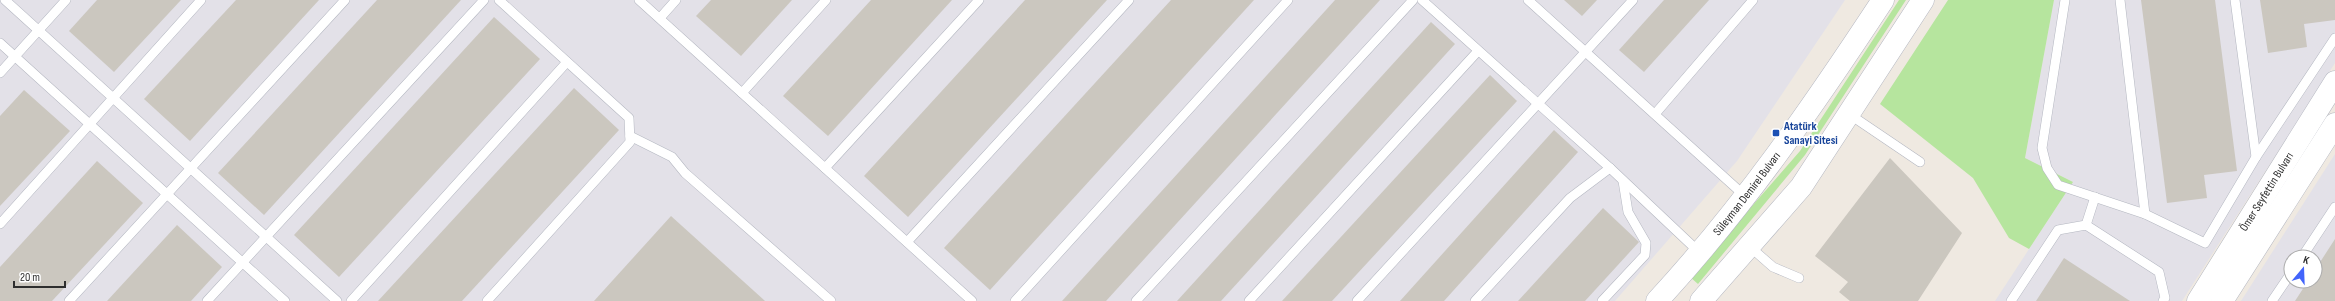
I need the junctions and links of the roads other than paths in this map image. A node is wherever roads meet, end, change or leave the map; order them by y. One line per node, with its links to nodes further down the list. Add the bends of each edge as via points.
1 (5, 0): 24 (lane)
2 (66, 0): 24 (lane)
3 (202, 0): 34 (lane)
4 (345, 0): 43 (lane)
5 (484, 0): 54 (lane)
6 (499, 0): 30 (lane)
7 (639, 0): 23 (lane)
8 (676, 0): 23 (lane)
9 (826, 0): 33 (lane)
10 (979, 0): 44 (lane)
11 (1129, 0): 55 (lane)
12 (1288, 0): 70 (lane)
13 (1414, 0): 71 (lane)
14 (1422, 0): 27 (lane)
15 (1528, 0): 28 (lane)
16 (1633, 0): 28 (lane)
17 (1753, 0): 36 (lane)
18 (1883, 0): 48 (street, Süleyman Demirel Bulvarı, via 1810,110)
19 (1923, 0): 37 (street)
20 (2065, 0): 49 (lane, via 2042,148 2047,168 2058,185)
21 (2120, 0): 51 (lane)
22 (2235, 0): 41 (lane)
23 (660, 18): 33 (lane)
24 (38, 30): 29 (lane); 34 (lane)
25 (2335, 38): 41 (lane)
26 (0, 43): 29 (lane)
27 (1478, 51): 35 (lane); 72 (lane)
28 (1586, 52): 35 (lane); 36 (lane)
29 (15, 57): 31 (lane); 39 (lane)
30 (567, 62): 40 (lane, via 629,118); 66 (lane)
31 (0, 73)
32 (2335, 82): 80 (street, Ömer Seyfettin Bulvarı)
33 (742, 93): 44 (lane)
34 (112, 98): 39 (lane); 43 (lane)
35 (1537, 105): 45 (lane); 73 (lane)
36 (1655, 114): 48 (lane)
37 (1849, 114): 42 (lane); 56 (street, via 1801,187)
38 (2335, 124): 81 (street, Ömer Seyfettin Bulvarı)
39 (90, 125): 47 (lane); 52 (lane)
40 (630, 136): 67 (lane, via 630,142); 68 (lane, via 672,157 686,174)
41 (2256, 157): 51 (lane, via 2204,243)
42 (1920, 162)
43 (192, 168): 47 (lane); 54 (lane)
44 (825, 168): 55 (lane)
45 (1610, 168): 46 (lane); 74 (lane, via 1570,198)
46 (1623, 181): 58 (lane); 75 (lane, via 1628,212 1646,243 1646,248 1640,260)
47 (166, 193): 59 (lane); 62 (lane)
48 (1745, 196): 58 (street, Süleyman Demirel Bulvarı)
49 (2096, 197): 51 (lane); 53 (lane)
50 (2335, 207): 57 (lane)
51 (2145, 214)
52 (0, 224)
53 (2086, 225): 78 (lane, via 2058,230); 79 (lane, via 2159,272 2165,298)
54 (266, 236): 59 (lane); 65 (lane)
55 (907, 242): 69 (lane)
56 (1749, 246): 60 (lane, via 1773,267); 77 (street)
57 (2307, 249)
58 (1699, 252): 76 (street, Süleyman Demirel Bulvarı)
59 (242, 262): 63 (lane); 64 (lane)
60 (1799, 278)
61 (2283, 285): 82 (lane)
62 (69, 301)
63 (207, 301)
64 (285, 301)
65 (337, 301)
66 (351, 301)
67 (487, 301)
68 (831, 301)
69 (972, 301)
70 (1015, 301)
71 (1136, 301)
72 (1249, 301)
73 (1357, 301)
74 (1475, 301)
75 (1602, 301)
76 (1657, 301)
77 (1700, 301)
78 (2011, 301)
79 (2163, 301)
80 (2198, 301)
81 (2222, 301)
82 (2272, 301)

